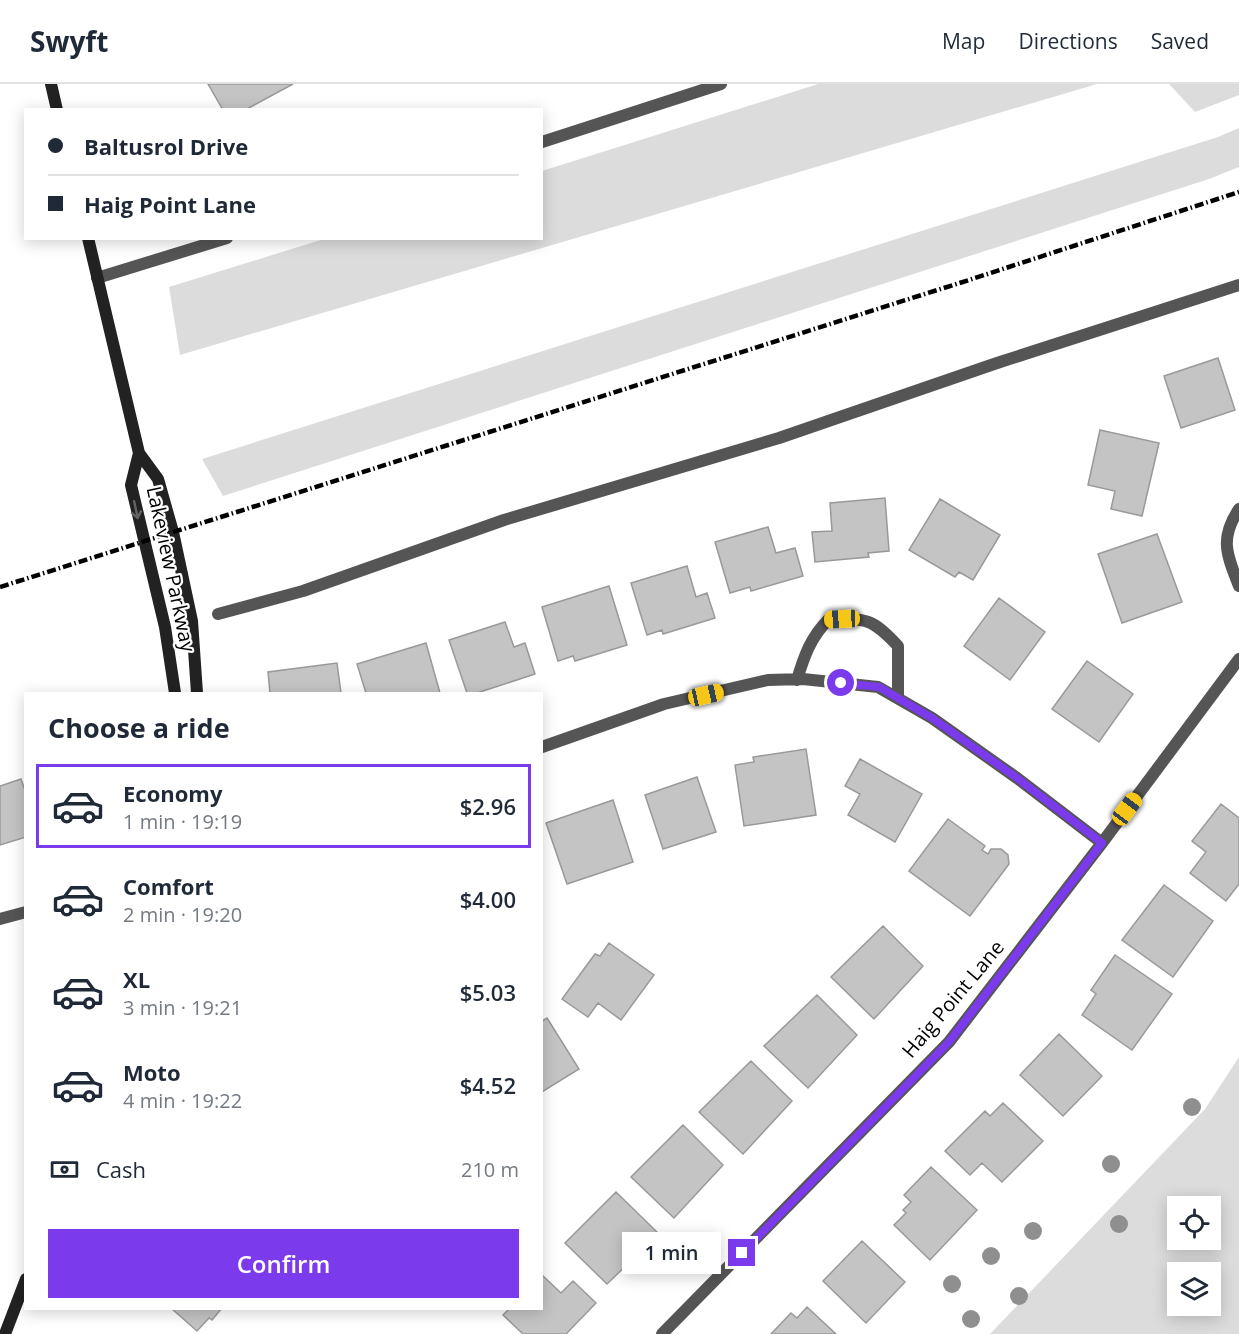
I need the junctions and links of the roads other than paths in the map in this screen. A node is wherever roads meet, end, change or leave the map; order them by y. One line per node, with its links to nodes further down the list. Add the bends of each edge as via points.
1 (51, 84): 3 (street)
2 (721, 84): 4 (street)
3 (57, 108)
4 (543, 142)
5 (88, 240): 7 (street, Lakeview Parkway)
6 (220, 240): 7 (street)
7 (97, 278): 9 (street, Lakeview Parkway)
8 (1239, 285): 12 (street, via 778,438 504,520 303,591)
9 (139, 453): 15 (street, Lakeview Parkway, one-way to 15, via 131,485 165,627); 16 (street, Lakeview Parkway, via 158,479 173,532 192,621)
10 (1239, 509): 11 (street, via 1226,537 1227,553)
11 (1239, 586)
12 (218, 614)
13 (1239, 659): 19 (street, Haig Point Lane)
14 (797, 680): 17 (street, via 879,687); 17 (street, via 816,632 828,620 856,619 879,626 898,646); 18 (street, via 768,680 664,704)
15 (175, 692)
16 (197, 692)
17 (898, 698): 19 (street, via 1008,771)
18 (543, 747)
19 (1102, 843): 24 (street, Haig Point Lane, via 949,1042)
20 (24, 913): 21 (street)
21 (0, 920)
22 (24, 1285): 23 (street)
23 (5, 1334)
24 (662, 1334)

